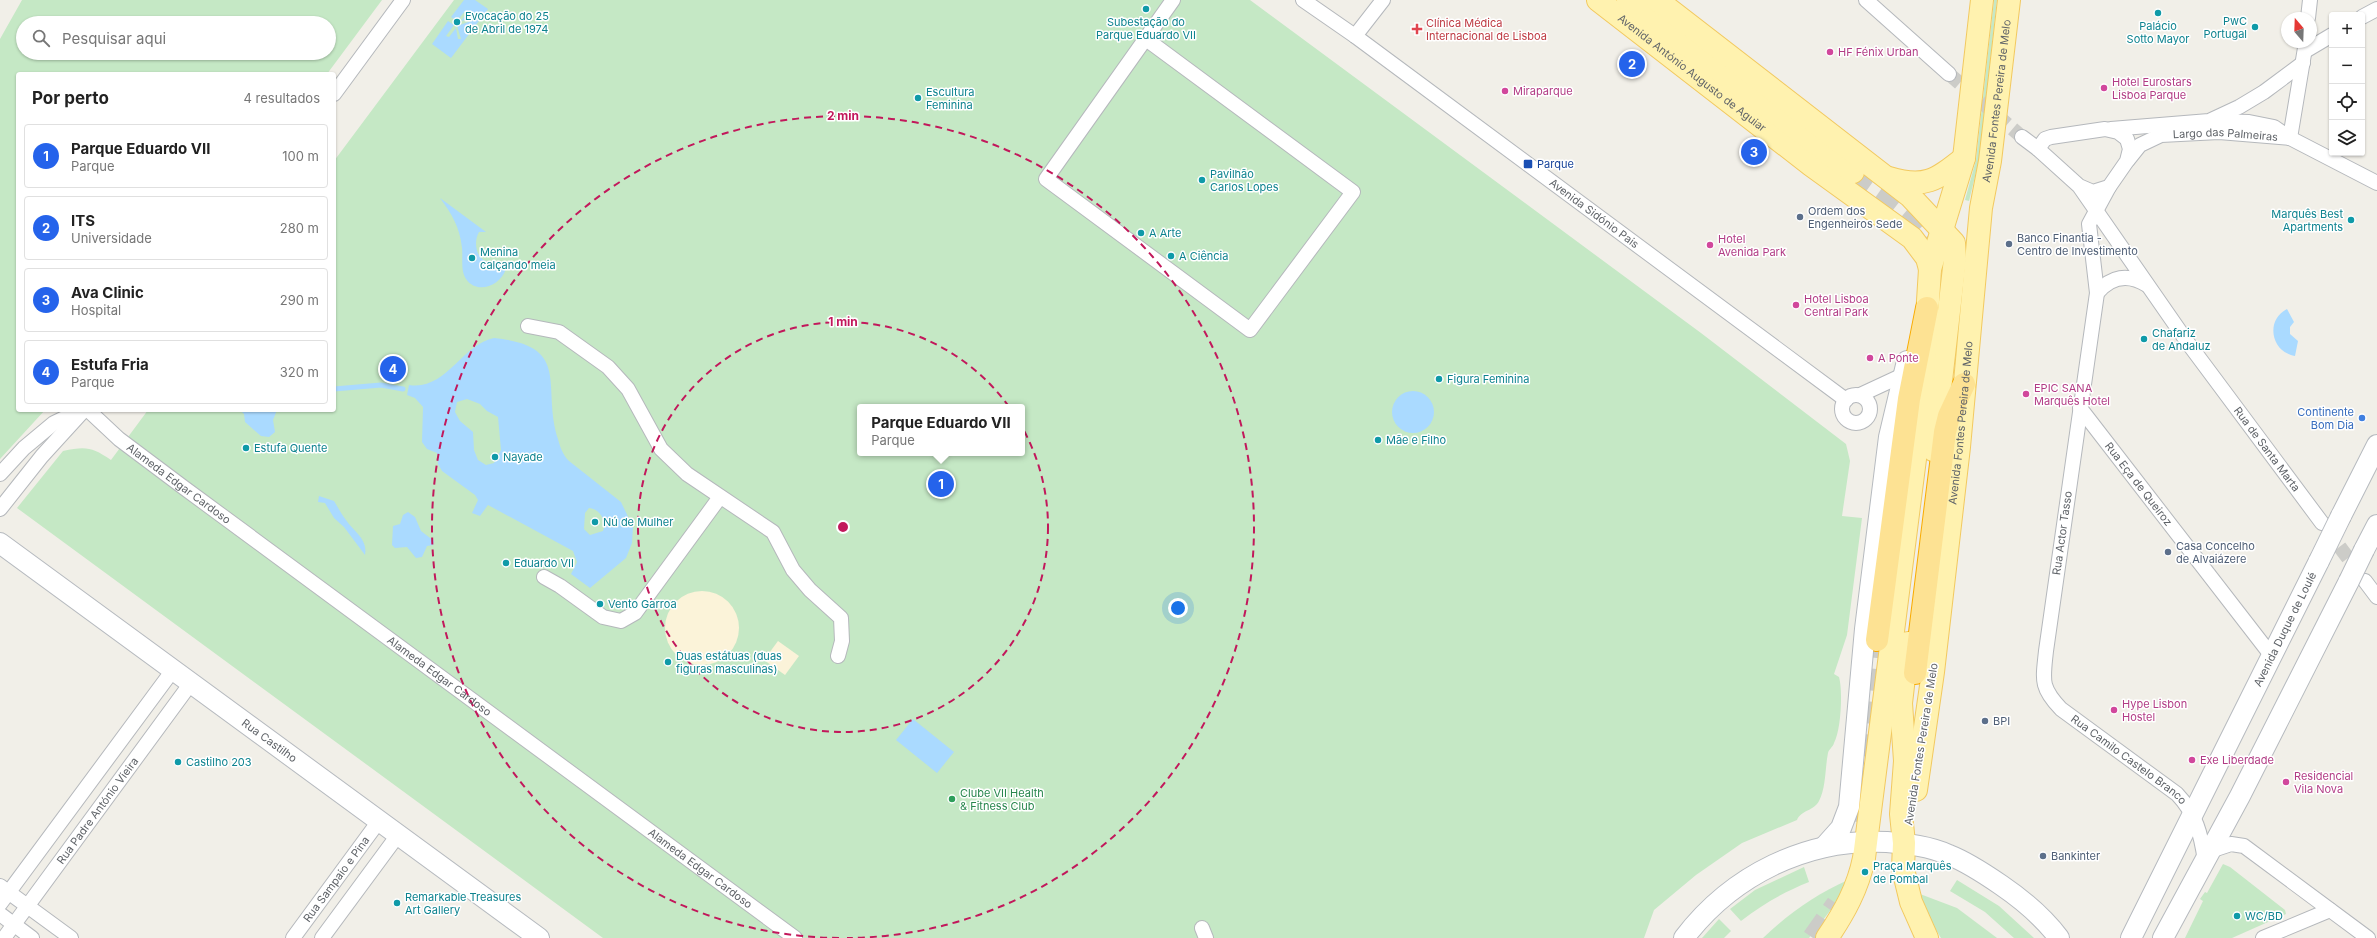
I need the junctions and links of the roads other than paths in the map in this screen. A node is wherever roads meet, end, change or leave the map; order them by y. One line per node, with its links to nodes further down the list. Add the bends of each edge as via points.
1 (403, 0): 18 (street)
2 (1173, 0): 15 (street)
3 (1303, 0): 13 (street, Avenida Sidónio Pais)
4 (1383, 0): 13 (street)
5 (1598, 0): 34 (main road, Avenida António Augusto de Aguiar, via 1811,165 1912,238 1927,258)
6 (1628, 0): 27 (main road, Avenida António Augusto de Aguiar)
7 (1657, 0): 28 (main road)
8 (1866, 0): 17 (street)
9 (1982, 0): 25 (main road)
10 (2009, 0): 41 (main road, Avenida Fontes Pereira de Melo, via 1990,161 1981,208)
11 (2377, 9): 12 (street)
12 (2365, 16)
13 (1355, 36): 43 (street, Avenida Sidónio Pais)
14 (2329, 37): 16 (street)
15 (1146, 39): 15 (street, via 1353,192 1250,330 1046,179)
16 (2304, 52): 19 (street, Largo das Palmeiras, via 2264,92); 23 (street, Largo das Palmeiras)
17 (1949, 74)
18 (336, 91)
19 (2209, 121): 21 (street, Largo das Palmeiras); 23 (street, Largo das Palmeiras, via 2249,122 2274,127)
20 (2105, 129): 21 (street); 24 (street, via 2051,137); 26 (street, via 2118,132 2127,139 2130,149)
21 (2160, 131): 23 (street, Largo das Palmeiras, via 2219,132); 26 (street, Rua Actor Tasso, via 2140,145)
22 (2022, 137): 24 (street, Rua de Santa Marta)
23 (2290, 138): 29 (street)
24 (2038, 149): 30 (street, Rua de Santa Marta)
25 (1964, 158): 28 (main road, via 1946,172 1918,184 1908,184); 33 (main road)
26 (2127, 161): 31 (street, Rua Actor Tasso)
27 (1853, 172)
28 (1889, 178): 33 (main road)
29 (2377, 183)
30 (2079, 186): 31 (street, via 2093,192); 32 (street, Rua de Santa Marta)
31 (2109, 187): 32 (street, Rua Actor Tasso)
32 (2096, 208): 35 (street, Rua de Santa Marta); 36 (street, Rua Actor Tasso, via 2089,231)
33 (1944, 230): 34 (main road); 69 (main road, via 1954,243 1955,259 1901,697 1905,749 1902,814)
34 (1930, 269): 37 (main road)
35 (2148, 286): 36 (street, via 2138,279 2121,277 2104,284); 52 (street, Rua de Santa Marta)
36 (2097, 293): 44 (street, Rua Actor Tasso)
37 (1927, 308): 39 (highway); 68 (main road, via 1921,412)
38 (528, 326): 50 (street, via 559,332 608,368 628,389 661,448 687,474)
39 (1920, 336): 40 (street); 58 (highway, via 1903,436)
40 (1903, 375): 42 (street); 70 (street, via 1889,437 1867,614 1848,807 1841,828)
41 (1964, 384): 62 (highway, via 1949,416 1945,432); 69 (main road, Avenida Fontes Pereira de Melo, via 1933,672 1912,816)
42 (1860, 395): 43 (street); 43 (street, via 1867,400 1870,408 1868,417 1861,422 1852,423 1844,417 1842,408)
43 (1846, 400)
44 (2080, 408): 60 (street, Rua Eça de Queiroz); 64 (street, Rua Actor Tasso, via 2043,673 2048,695)
45 (79, 412): 49 (street, via 54,423 24,448)
46 (81, 412): 51 (street)
47 (90, 412): 84 (street, Alameda Edgar Cardoso, via 119,439 183,487)
48 (2377, 445): 60 (street, Avenida Duque de Loulé, bridge)
49 (0, 474)
50 (720, 497): 55 (street, via 636,613 621,621 603,617); 59 (street, via 773,532 793,570 810,590 841,618 842,641)
51 (0, 509)
52 (2322, 523)
53 (2377, 525): 56 (street, bridge, via 2364,550)
54 (0, 543): 61 (street, Rua Castilho)
55 (544, 577)
56 (2357, 581): 57 (street); 71 (street)
57 (2377, 597)
58 (1877, 640)
59 (838, 656)
60 (2271, 656): 65 (street, Avenida Duque de Loulé, via 2203,789)
61 (172, 670): 63 (street, Rua Castilho); 72 (street, Rua Padre António Vieira)
62 (1915, 673)
63 (191, 683): 66 (street, Rua Castilho); 74 (street, Rua Padre António Vieira)
64 (2061, 709): 65 (street, Rua Camilo Castelo Branco, via 2177,794)
65 (2193, 814): 71 (street); 89 (street, Avenida Duque de Loulé)
66 (379, 821): 67 (street, Rua Castilho); 81 (street, Rua Sampaio e Pina)
67 (398, 834): 82 (street, Rua Sampaio e Pina); 83 (street, Rua Castilho)
68 (1866, 842): 69 (street); 70 (street); 86 (main road, via 1857,886)
69 (1904, 843): 87 (main road, via 1904,877 1911,902); 88 (street, via 1949,855 1990,878 2033,910)
70 (1824, 847): 85 (street, via 1791,857 1745,880 1701,917)
71 (2208, 856): 75 (street, via 2231,844 2244,846); 90 (street)
72 (4, 889): 73 (street, Rua Padre António Vieira); 74 (street)
73 (0, 904)
74 (28, 906): 77 (street, Rua Padre António Vieira); 80 (street)
75 (2330, 910): 91 (street); 92 (street)
76 (0, 914): 77 (street)
77 (14, 925): 78 (street, Rua Padre António Vieira); 79 (street)
78 (4, 938)
79 (32, 938)
80 (71, 938)
81 (293, 938)
82 (322, 938)
83 (539, 938)
84 (794, 938)
85 (1684, 938)
86 (1827, 938)
87 (1927, 938)
88 (2059, 938)
89 (2131, 938)
90 (2163, 938)
91 (2263, 938)
92 (2368, 938)

